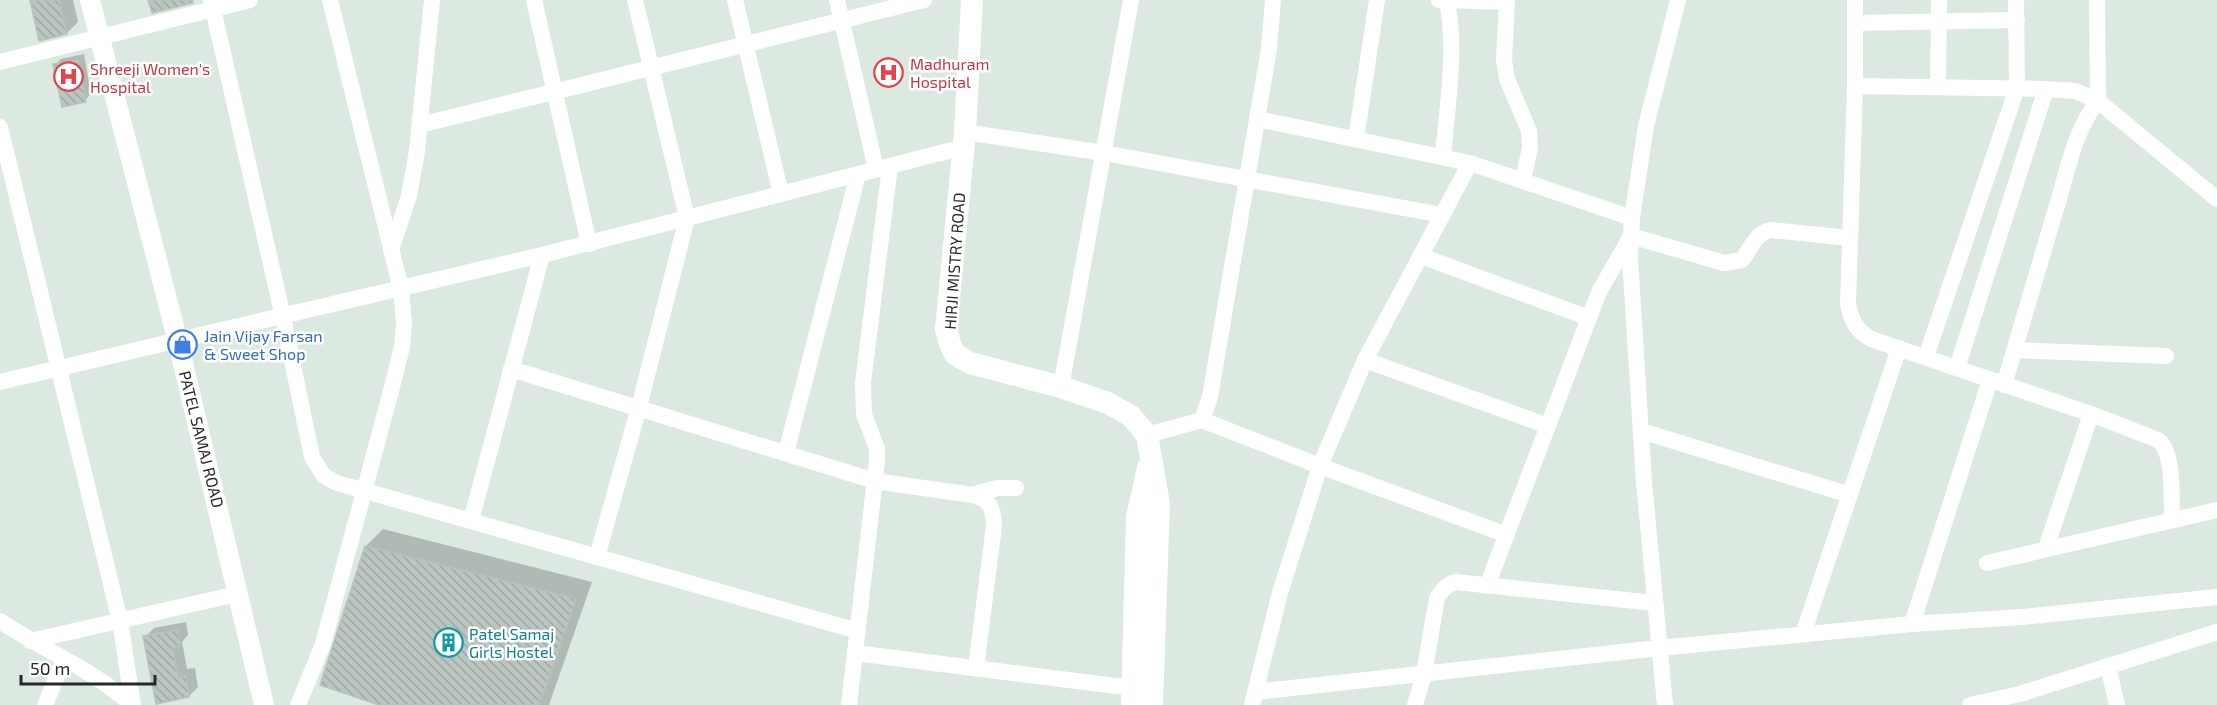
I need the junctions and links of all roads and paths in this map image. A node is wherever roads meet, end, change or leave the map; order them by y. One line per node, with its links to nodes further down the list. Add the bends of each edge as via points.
1 (90, 0): 27 (street, PATEL SAMAJ ROAD)
2 (250, 0): 22 (street)
3 (330, 0): 57 (street)
4 (432, 0): 38 (street)
5 (534, 0): 35 (street)
6 (635, 0): 30 (street)
7 (735, 0): 28 (street)
8 (837, 0): 23 (street)
9 (924, 0): 23 (street)
10 (972, 0): 40 (main road, HIRJI MISTRY ROAD)
11 (1131, 0): 42 (street)
12 (1274, 0): 37 (street)
13 (1377, 0): 41 (street)
14 (1437, 0): 15 (street)
15 (1448, 0): 21 (street); 43 (street, via 1451,41)
16 (1678, 0): 53 (street, via 1646,126)
17 (1855, 0): 26 (street)
18 (1940, 0): 25 (street)
19 (2016, 0): 24 (street)
20 (2097, 0): 36 (street)
21 (1507, 1): 48 (street, via 1507,79 1529,131 1530,148)
22 (212, 5): 27 (street); 61 (street)
23 (843, 20): 28 (street); 45 (street)
24 (2017, 20): 25 (street); 33 (street)
25 (1939, 21): 26 (street); 32 (street)
26 (1855, 23): 31 (street)
27 (100, 37): 29 (street); 63 (street, PATEL SAMAJ ROAD)
28 (746, 44): 30 (street); 49 (street)
29 (0, 62)
30 (651, 68): 35 (street); 52 (street)
31 (1855, 86): 32 (street); 55 (street)
32 (1938, 87): 33 (street)
33 (2017, 88): 34 (street); 67 (street)
34 (2046, 88): 36 (street, via 2076,92); 69 (street)
35 (555, 92): 38 (street); 56 (street)
36 (2098, 101): 50 (street); 65 (street, via 2078,136)
37 (1257, 119): 41 (street); 47 (street)
38 (420, 125): 57 (street, via 409,196)
39 (0, 127): 70 (street)
40 (964, 139): 42 (street); 45 (street); 74 (main road, HIRJI MISTRY ROAD, via 946,329 950,344 955,354 970,363)
41 (1356, 139): 43 (street)
42 (1104, 153): 47 (street); 74 (street)
43 (1443, 157): 44 (street)
44 (1470, 163): 48 (street); 51 (street)
45 (883, 168): 46 (street); 84 (street, via 863,383 864,414 877,449)
46 (858, 174): 49 (street); 81 (street)
47 (1246, 179): 51 (street); 77 (street, via 1221,342)
48 (1523, 180): 53 (street)
49 (782, 194): 52 (street)
50 (2217, 199)
51 (1442, 215): 59 (street)
52 (687, 218): 56 (street); 75 (street)
53 (1632, 218): 54 (street)
54 (1631, 236): 55 (street, via 1724,263 1742,260 1755,239 1770,230); 62 (street); 79 (street)
55 (1850, 238): 64 (street, via 1850,316 1871,339)
56 (589, 244): 58 (street)
57 (392, 250): 60 (street)
58 (542, 255): 60 (street); 71 (street)
59 (1421, 256): 62 (street); 68 (street)
60 (401, 289): 61 (street); 86 (street, via 402,347)
61 (283, 317): 63 (street); 86 (street, via 312,457 324,476)
62 (1588, 318): 78 (street)
63 (178, 342): 70 (street); 97 (street, PATEL SAMAJ ROAD)
64 (1899, 348): 67 (street); 88 (street)
65 (2014, 350): 66 (street); 73 (street)
66 (2166, 356)
67 (1926, 357): 69 (street)
68 (1365, 360): 78 (street); 83 (street)
69 (1957, 368): 73 (street)
70 (60, 369): 72 (street); 101 (street)
71 (512, 369): 75 (street); 91 (street)
72 (0, 382)
73 (1997, 382): 76 (street); 102 (street)
74 (1061, 387): 80 (main road, HIRJI MISTRY ROAD, via 1108,403 1131,416)
75 (639, 407): 81 (street); 94 (street)
76 (2091, 414): 90 (street, via 2164,444 2170,471); 93 (street)
77 (1202, 420): 80 (street); 83 (street)
78 (1548, 426): 92 (street)
79 (1641, 431): 88 (street); 99 (street)
80 (1147, 435): 82 (main road)
81 (786, 453): 84 (street)
82 (1150, 460): 113 (main road, via 1137,517); 120 (main road, via 1159,504)
83 (1320, 466): 92 (street); 114 (street, via 1280,593)
84 (875, 481): 87 (street); 103 (street)
85 (1016, 488): 87 (street)
86 (364, 491): 91 (street); 118 (street, via 323,644)
87 (972, 495): 111 (street, via 987,500 993,510 994,526)
88 (1850, 495): 105 (street)
89 (2217, 510): 90 (street)
90 (2172, 520): 93 (street)
91 (471, 521): 94 (street)
92 (1507, 535): 96 (street)
93 (2046, 548): 95 (street)
94 (597, 557): 103 (street)
95 (1987, 563)
96 (1487, 586): 99 (street); 112 (street, via 1456,582 1441,591)
97 (237, 594): 101 (street); 117 (street, PATEL SAMAJ ROAD)
98 (2217, 597): 102 (street)
99 (1654, 603): 107 (street)
100 (0, 621): 106 (street)
101 (120, 621): 106 (street); 116 (street)
102 (1912, 624): 105 (street)
103 (858, 631): 108 (street)
104 (2217, 632): 110 (street)
105 (1803, 634): 107 (street)
106 (30, 641): 109 (street)
107 (1659, 648): 112 (street); 122 (street)
108 (855, 653): 111 (street); 119 (street)
109 (64, 659): 115 (street); 116 (street)
110 (2108, 666): 123 (street, via 2020,694); 124 (street)
111 (976, 668): 113 (street)
112 (1424, 674): 114 (street); 121 (street)
113 (1132, 696)
114 (1254, 698)
115 (45, 705)
116 (133, 705)
117 (264, 705)
118 (298, 705)
119 (849, 705)
120 (1152, 705)
121 (1416, 705)
122 (1665, 705)
123 (1970, 705)
124 (2117, 705)

